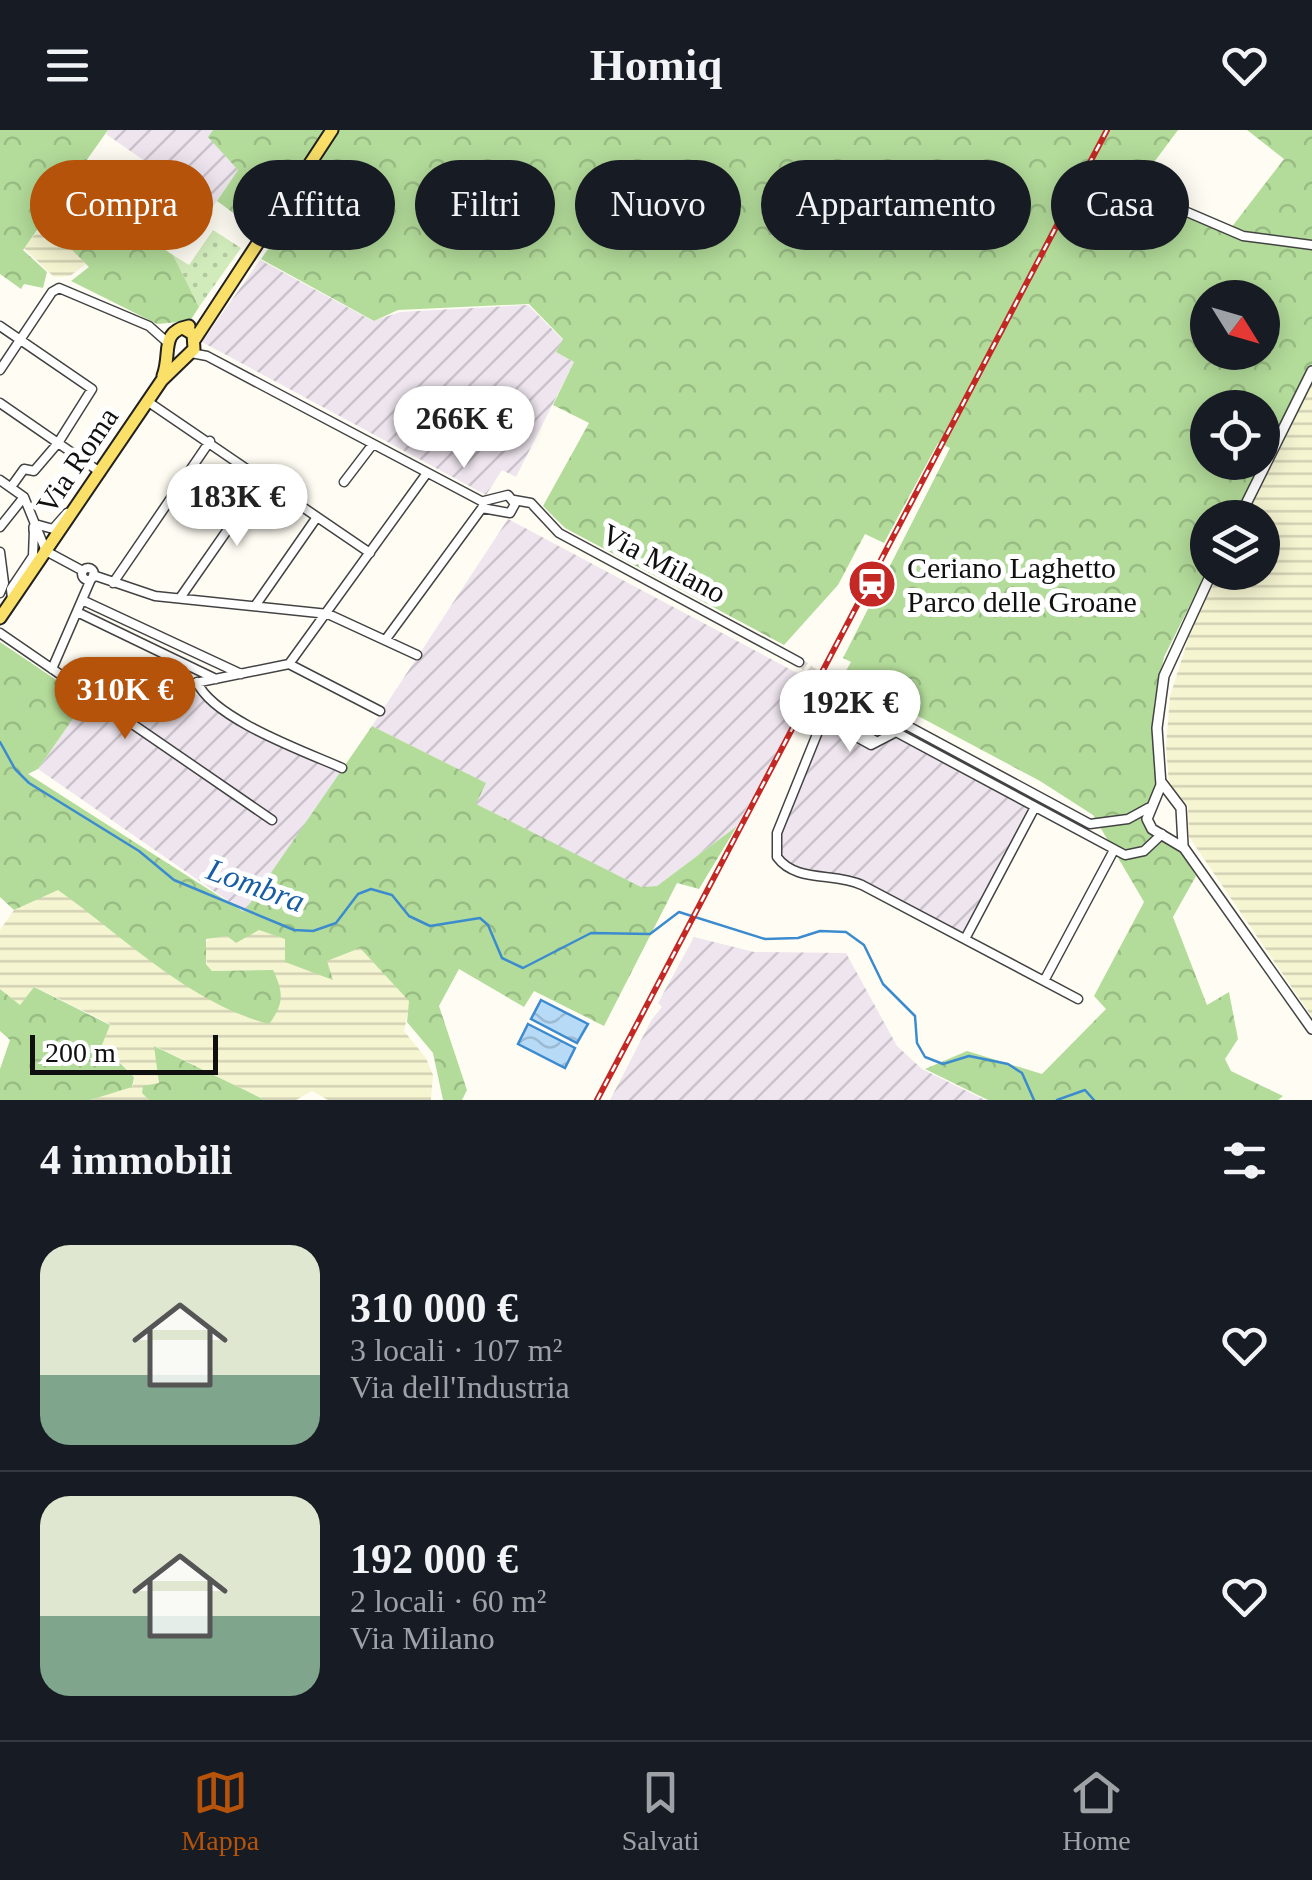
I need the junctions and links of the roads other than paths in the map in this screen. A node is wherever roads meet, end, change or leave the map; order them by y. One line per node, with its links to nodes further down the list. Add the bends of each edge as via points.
1 (332, 130): 4 (main road, Via Roma)
2 (1189, 213): 3 (street, via 1243,236)
3 (1312, 245)
4 (206, 316): 6 (main road, Via Roma); 8 (main road, Via Roma)
5 (0, 326): 7 (street)
6 (173, 338): 7 (street, via 59,288); 8 (main road); 8 (main road); 11 (main road, Via Roma)
7 (20, 340): 9 (street); 15 (street, via 92,389)
8 (191, 348): 11 (main road, Via Roma); 16 (street)
9 (0, 370)
10 (1312, 371): 25 (street)
11 (162, 380): 12 (main road, Via Roma)
12 (147, 401): 14 (street); 17 (main road, Via Roma)
13 (0, 403): 15 (street)
14 (210, 442): 19 (street); 35 (street)
15 (58, 443): 17 (street); 22 (street, via 34,471 24,469)
16 (373, 444): 18 (street); 21 (street)
17 (100, 472): 27 (main road, Via Roma)
18 (428, 473): 26 (street); 33 (street)
19 (263, 479): 28 (street); 38 (street)
20 (0, 480): 22 (street)
21 (344, 482)
22 (12, 488): 23 (street)
23 (24, 497): 29 (street); 30 (street)
24 (514, 500): 26 (street, via 504,495); 26 (street, via 507,514); 47 (street, Via Milano, via 531,503 560,533)
25 (1248, 500)
26 (482, 505): 45 (street)
27 (74, 508): 29 (street, via 53,528); 31 (main road, Via Roma)
28 (317, 517): 33 (street); 40 (street)
29 (34, 526): 31 (street, via 36,545); 37 (street, via 33,556)
30 (0, 527)
31 (46, 551): 34 (street); 37 (main road, Via Roma)
32 (0, 552): 37 (street)
33 (370, 553): 42 (street)
34 (87, 575): 35 (street); 39 (street, via 76,589)
35 (112, 583): 38 (street)
36 (1204, 590): 59 (street, via 1164,676 1157,728)
37 (6, 597): 43 (main road, Via Roma)
38 (180, 598): 40 (street)
39 (82, 600): 41 (street); 50 (street)
40 (255, 606): 42 (street)
41 (77, 612): 49 (street); 51 (street)
42 (328, 614): 45 (street); 48 (street)
43 (0, 618)
44 (0, 634): 49 (street)
45 (386, 640): 46 (street)
46 (417, 656)
47 (799, 662)
48 (289, 664): 50 (street); 55 (street)
49 (52, 668): 54 (street)
50 (240, 674): 51 (street)
51 (216, 679): 52 (street)
52 (197, 682): 54 (street); 58 (street, via 247,724)
53 (830, 684): 63 (street, via 1090,824)
54 (101, 702): 64 (street)
55 (380, 710)
56 (825, 716): 57 (street, via 876,741); 57 (street, via 830,702); 71 (street, via 777,833 777,857 804,874 846,878)
57 (888, 734): 62 (street, via 896,732)
58 (342, 768)
59 (1161, 782): 60 (street); 61 (street)
60 (1175, 800): 61 (street); 65 (street)
61 (1150, 806): 63 (street); 66 (street)
62 (1035, 807): 70 (street); 71 (street)
63 (1128, 819): 66 (street)
64 (272, 820)
65 (1181, 824): 67 (street); 69 (street)
66 (1149, 825): 67 (street); 68 (street)
67 (1163, 834): 68 (street); 69 (street)
68 (1149, 845): 70 (street, via 1132,855)
69 (1184, 848): 74 (street)
70 (1114, 850): 72 (street)
71 (965, 938): 72 (street)
72 (1044, 981): 73 (street)
73 (1078, 999)
74 (1312, 1029)

